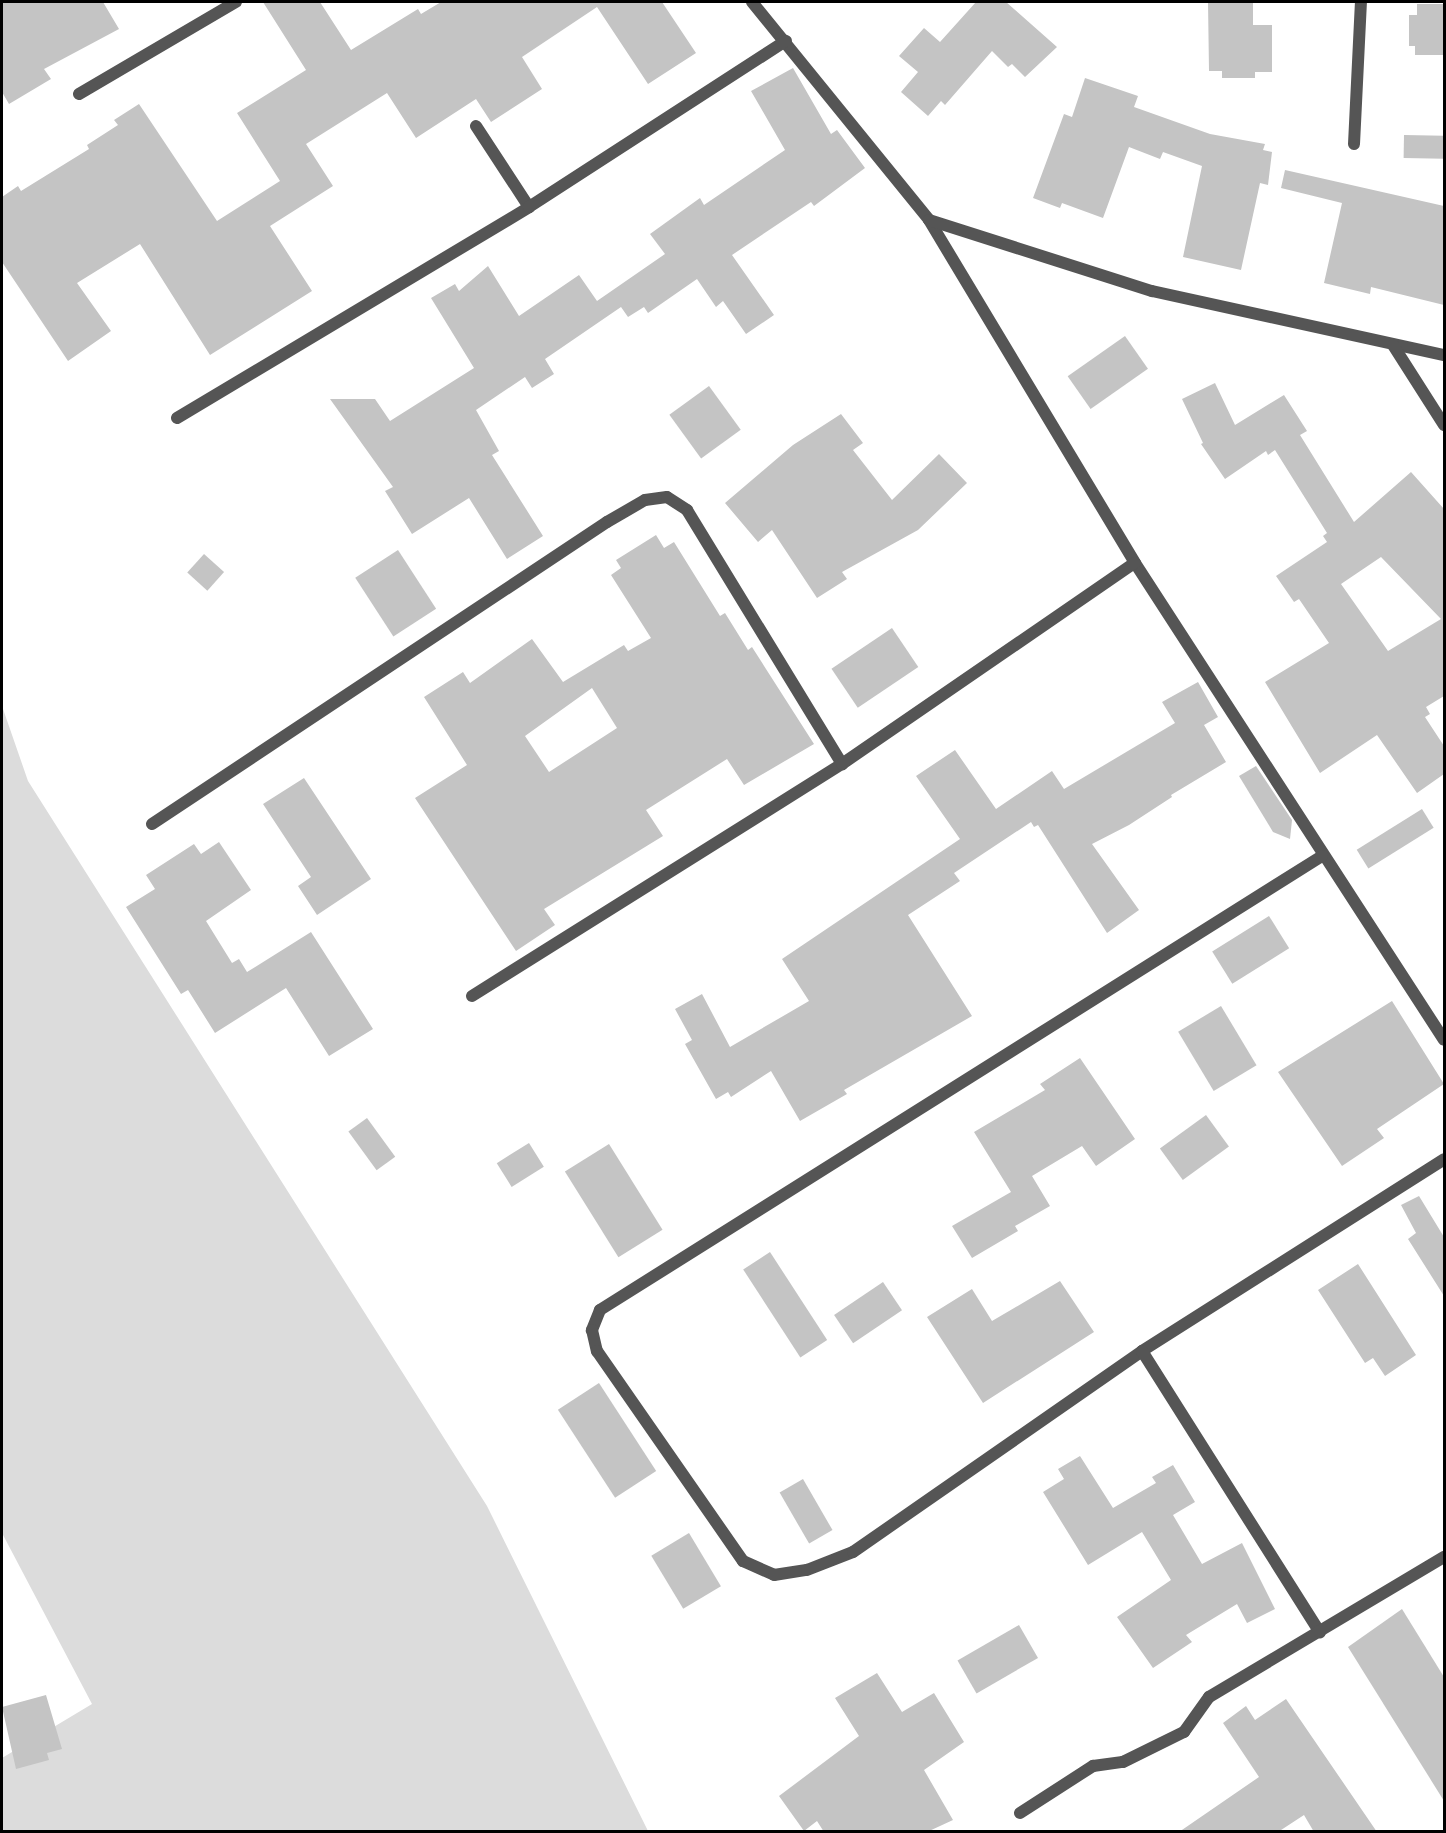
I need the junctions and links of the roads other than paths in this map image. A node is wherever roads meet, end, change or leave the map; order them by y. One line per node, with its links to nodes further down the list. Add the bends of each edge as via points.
1 (236, 2): 5 (street)
2 (752, 2): 4 (street)
3 (1361, 2): 7 (street)
4 (786, 41): 8 (street); 9 (street)
5 (79, 94)
6 (476, 126): 8 (street)
7 (1354, 144)
8 (529, 207): 12 (street)
9 (929, 220): 10 (street, via 1152,291); 14 (street)
10 (1393, 345): 11 (street); 13 (street)
11 (1444, 355)
12 (177, 418)
13 (1444, 424)
14 (1135, 563): 15 (street); 17 (street)
15 (842, 764): 16 (street, via 687,510 667,497 645,500 607,522); 18 (street)
16 (152, 824)
17 (1322, 856): 19 (street); 21 (street, via 600,1310 592,1330 597,1351 743,1561 774,1575 807,1570 854,1552)
18 (472, 996)
19 (1444, 1040)
20 (1444, 1159): 21 (street)
21 (1142, 1351): 23 (street)
22 (1444, 1557): 23 (street)
23 (1320, 1633): 24 (street, via 1209,1697 1184,1732 1124,1762 1093,1766)
24 (1020, 1813)

